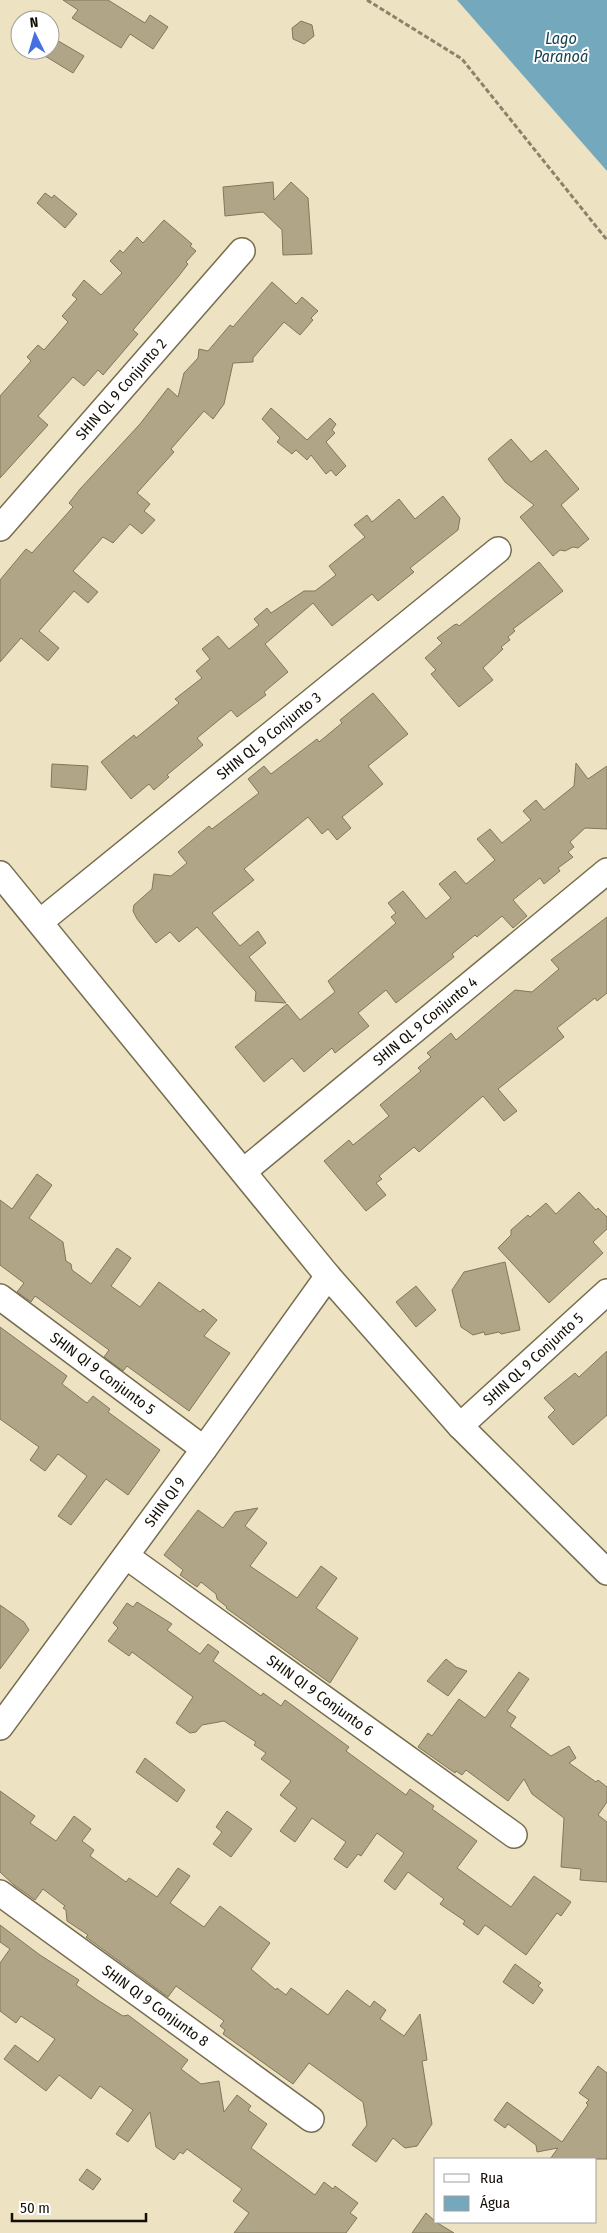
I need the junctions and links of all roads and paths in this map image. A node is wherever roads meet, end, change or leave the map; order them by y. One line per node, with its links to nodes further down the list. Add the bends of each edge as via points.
1 (367, 0): 2 (path, via 462,59)
2 (607, 240)
3 (242, 252): 4 (street, SHIN QL 9 Conjunto 2)
4 (0, 528)
5 (498, 550): 8 (street, SHIN QL 9 Conjunto 3)
6 (607, 871): 9 (street, SHIN QL 9 Conjunto 4)
7 (0, 874): 8 (street)
8 (40, 922): 9 (street)
9 (244, 1171): 10 (street)
10 (328, 1276): 13 (street); 14 (street, SHIN QI 9)
11 (607, 1292): 13 (street, SHIN QL 9 Conjunto 5)
12 (0, 1297): 14 (street, SHIN QI 9 Conjunto 5)
13 (460, 1426): 16 (street)
14 (204, 1449): 15 (street, SHIN QI 9)
15 (126, 1556): 17 (street, SHIN QI 9); 18 (street, SHIN QI 9 Conjunto 6)
16 (607, 1572)
17 (0, 1727)
18 (514, 1835)
19 (0, 1893): 20 (street, SHIN QI 9 Conjunto 8)
20 (311, 2119)

